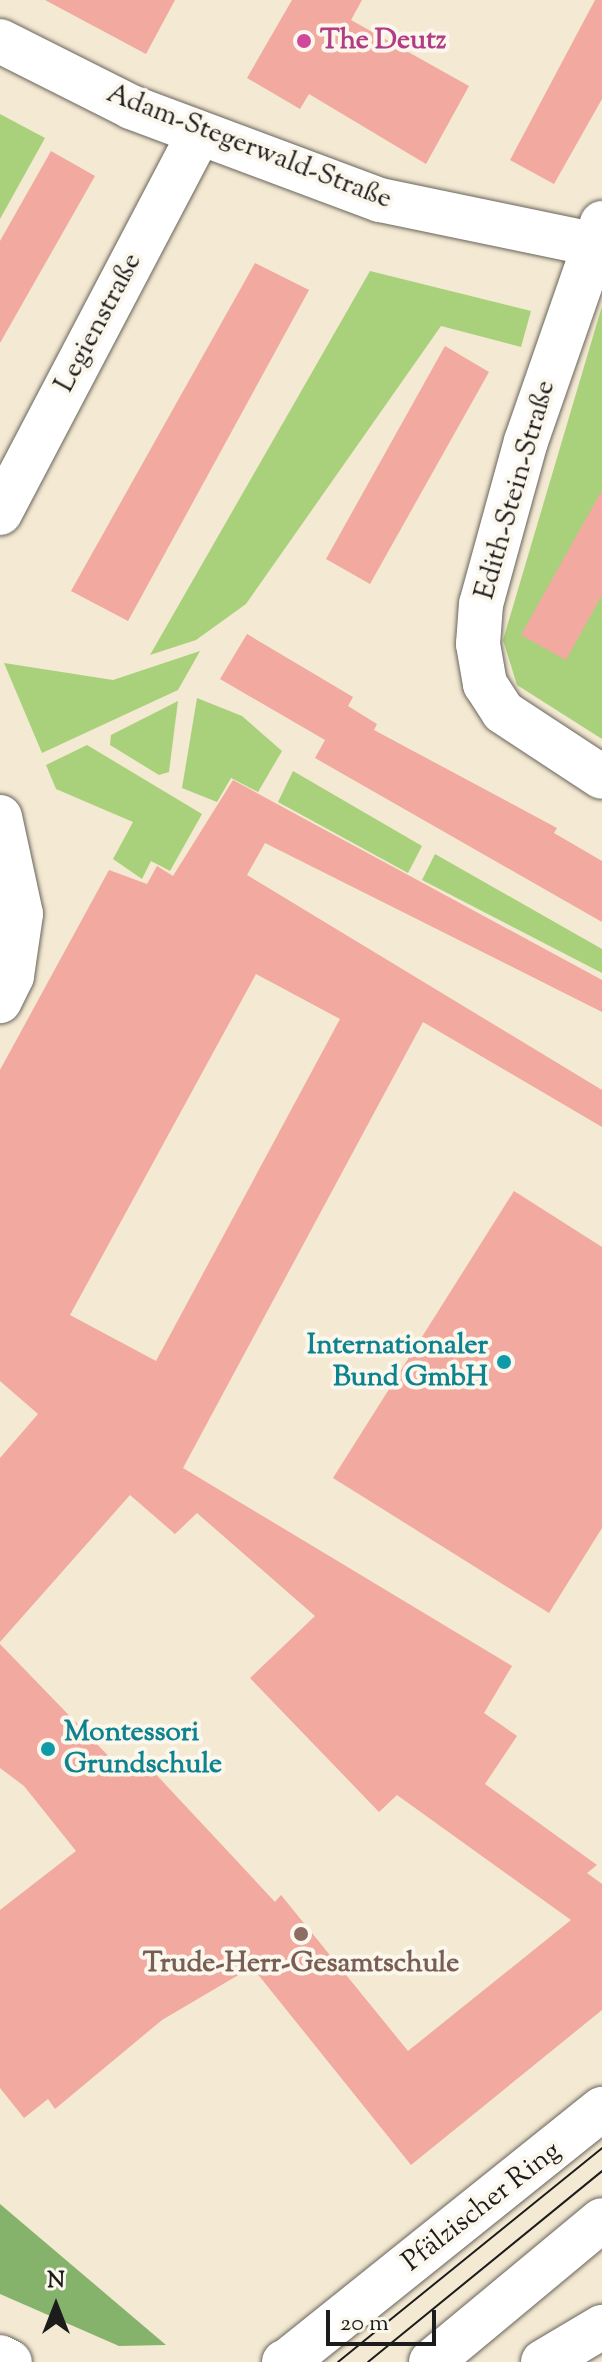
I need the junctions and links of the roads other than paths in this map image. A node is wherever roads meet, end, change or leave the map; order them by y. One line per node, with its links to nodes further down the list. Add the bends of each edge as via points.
1 (0, 41): 2 (main road, Adam-Stegerwald-Straße)
2 (199, 134): 3 (main road, Adam-Stegerwald-Straße, via 380,200); 4 (main road, Legienstraße)
3 (598, 238): 5 (main road, Edith-Stein-Straße, via 502,521 478,644 485,684 503,712)
4 (0, 513)
5 (602, 777)
6 (0, 817): 7 (main road, via 21,914 12,976)
7 (0, 1001)
8 (602, 2109): 13 (main road, Pfälzischer Ring)
9 (602, 2220): 14 (main road)
10 (602, 2327): 15 (main road)
11 (0, 2357): 12 (main road)
12 (10, 2362)
13 (286, 2362)
14 (431, 2362)
15 (543, 2362)

